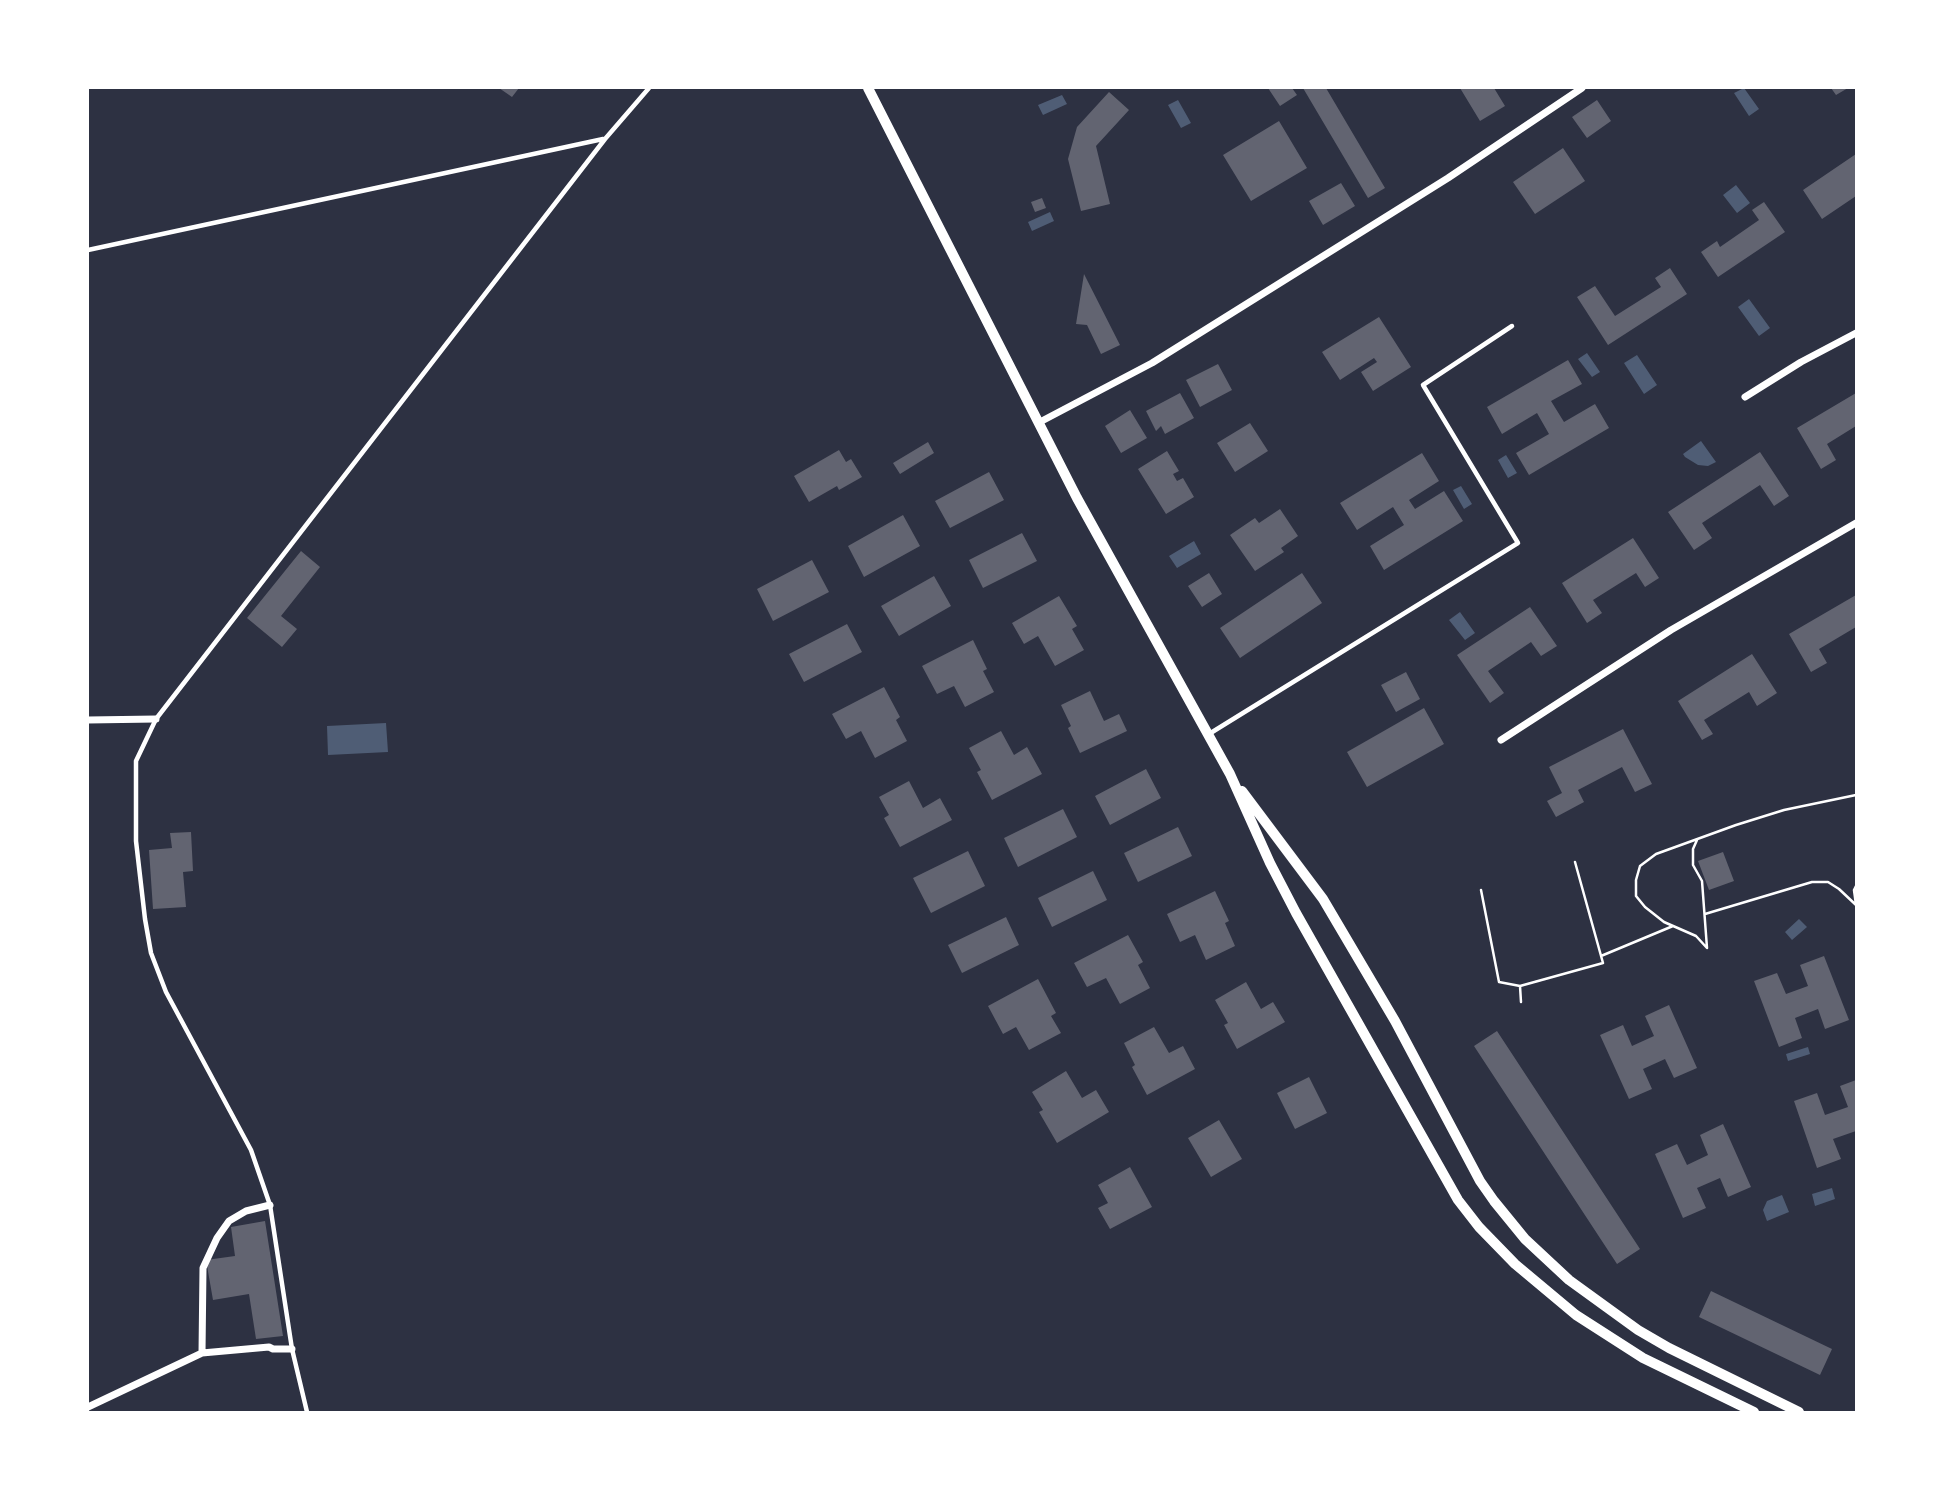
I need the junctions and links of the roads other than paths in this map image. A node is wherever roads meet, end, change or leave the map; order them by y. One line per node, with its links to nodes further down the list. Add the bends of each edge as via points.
1 (649, 88): 4 (lane)
2 (868, 88): 9 (street)
3 (1582, 88): 9 (street, via 1448,178 1152,363)
4 (605, 139): 5 (lane); 11 (lane)
5 (88, 250)
6 (1512, 326): 13 (lane, via 1423,385 1518,543)
7 (1857, 333): 8 (street)
8 (1745, 397)
9 (1038, 423): 13 (street)
10 (1857, 523): 14 (street, via 1671,630)
11 (156, 719): 12 (street); 16 (lane, via 136,761 136,841 151,953 166,992 251,1150)
12 (88, 720)
13 (1208, 735): 15 (street)
14 (1501, 740)
15 (1230, 774): 21 (street, via 1296,913 1469,1216 1515,1264 1576,1315 1643,1358); 22 (street, via 1324,899 1467,1159 1510,1222 1553,1266 1614,1315 1669,1349)
16 (270, 1205): 17 (lane); 18 (street, via 229,1221 203,1268)
17 (292, 1349): 18 (street); 20 (lane)
18 (202, 1353): 19 (street)
19 (88, 1407)
20 (307, 1412)
21 (1754, 1412)
22 (1799, 1412)

